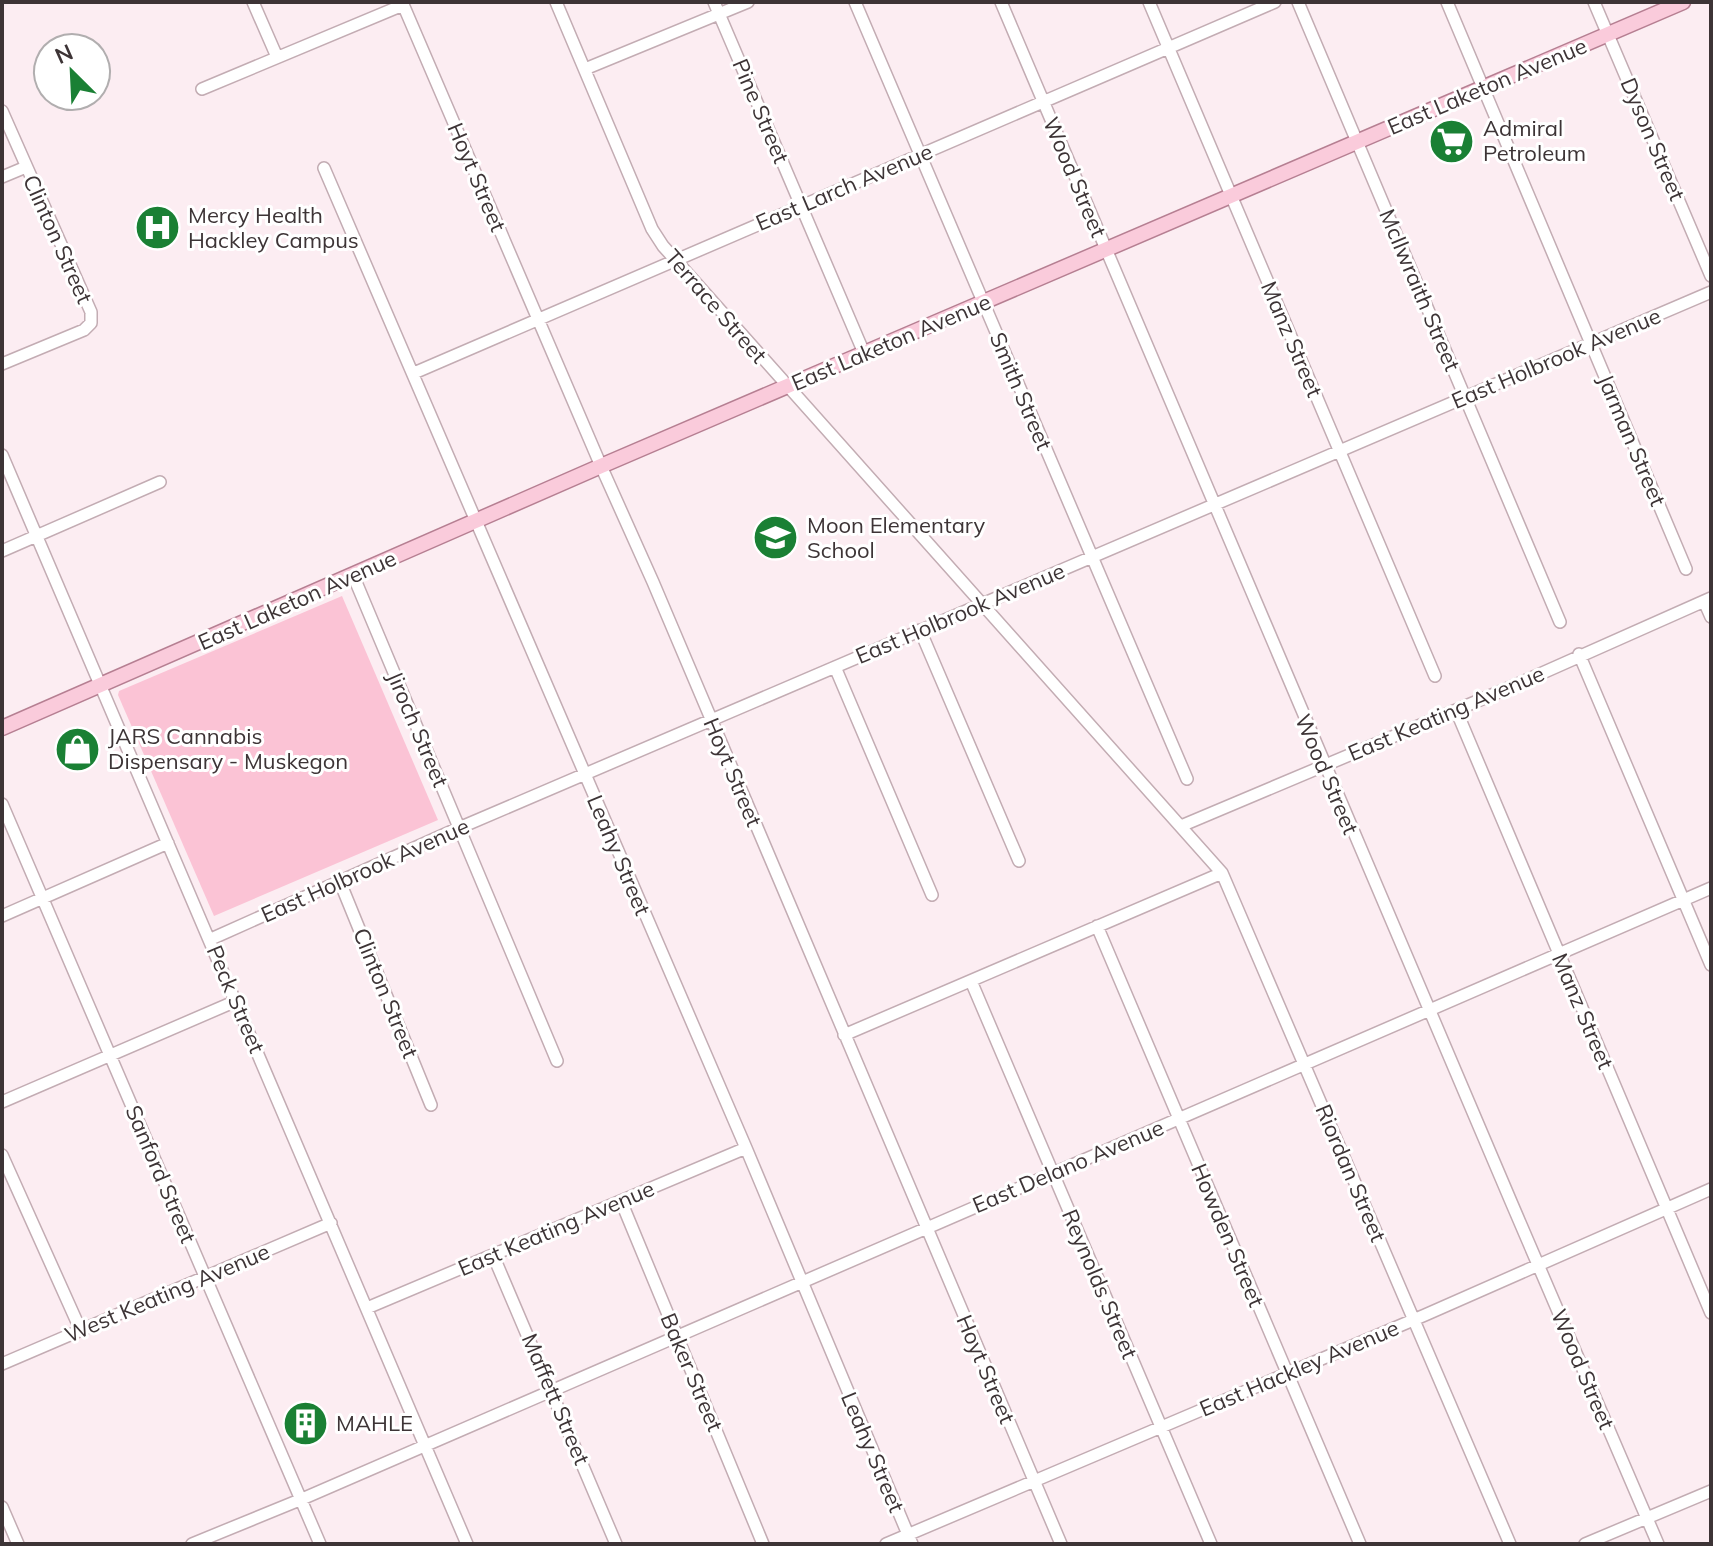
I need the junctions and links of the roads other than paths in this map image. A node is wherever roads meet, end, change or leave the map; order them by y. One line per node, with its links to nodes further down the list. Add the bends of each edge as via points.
1 (253, 2): 17 (street)
2 (556, 2): 18 (street, Terrace Street)
3 (714, 2): 14 (street, Pine Street)
4 (748, 2): 14 (street)
5 (855, 2): 24 (street, Smith Street)
6 (1001, 2): 21 (street, Wood Street)
7 (1149, 2): 16 (street, Manz Street)
8 (1275, 2): 16 (street, East Larch Avenue)
9 (1298, 2): 23 (street, McIlwraith Street)
10 (1447, 2): 19 (street, Jarman Street)
11 (1594, 2): 15 (street, Dyson Street)
12 (1683, 2): 15 (main road, East Laketon Avenue)
13 (402, 3): 17 (street); 35 (street, Hoyt Street)
14 (719, 14): 18 (street); 29 (street, Pine Street)
15 (1608, 34): 19 (main road, East Laketon Avenue); 32 (street, Dyson Street)
16 (1168, 47): 21 (street, East Larch Avenue); 28 (street, Manz Street)
17 (277, 57): 20 (street)
18 (585, 69): 31 (street, Terrace Street, via 652,229)
19 (1483, 86): 23 (main road, East Laketon Avenue); 36 (street, Jarman Street)
20 (202, 89)
21 (1043, 101): 24 (street, East Larch Avenue); 30 (street, Wood Street)
22 (2, 111): 25 (street, Clinton Street)
23 (1357, 141): 28 (main road, East Laketon Avenue); 41 (street, McIlwraith Street)
24 (920, 154): 29 (street, East Larch Avenue); 34 (street, Smith Street)
25 (26, 167): 27 (street); 38 (street, Clinton Street, via 91,312 91,323)
26 (324, 168): 39 (street, Leahy Street)
27 (2, 177)
28 (1231, 195): 30 (main road, East Laketon Avenue); 42 (street, Manz Street)
29 (801, 205): 31 (street, East Larch Avenue); 37 (street, Pine Street)
30 (1106, 250): 34 (main road, East Laketon Avenue); 46 (street, Wood Street)
31 (675, 260): 35 (street, East Larch Avenue); 40 (street, Terrace Street)
32 (1711, 276)
33 (1711, 292): 36 (street, East Holbrook Avenue)
34 (983, 302): 37 (main road, East Laketon Avenue); 50 (street, Smith Street)
35 (538, 319): 39 (street, East Larch Avenue); 44 (street, Hoyt Street)
36 (1591, 344): 41 (street, East Holbrook Avenue); 51 (street, Jarman Street)
37 (864, 353): 40 (main road, East Laketon Avenue)
38 (2, 364)
39 (414, 373): 47 (street, Leahy Street)
40 (787, 386): 44 (main road, East Laketon Avenue); 54 (street, Terrace Street)
41 (1465, 397): 42 (street, East Holbrook Avenue); 56 (street, McIlwraith Street)
42 (1340, 450): 46 (street, East Holbrook Avenue); 60 (street, Manz Street)
43 (2, 455): 48 (street, Peck Street)
44 (601, 466): 47 (main road, East Laketon Avenue); 63 (street, Hoyt Street)
45 (160, 482): 48 (street)
46 (1215, 504): 50 (street, East Holbrook Avenue); 65 (street, Wood Street)
47 (478, 522): 52 (main road, East Laketon Avenue); 66 (street, Leahy Street)
48 (37, 535): 49 (street); 61 (street, Peck Street)
49 (2, 551)
50 (1092, 557): 54 (street, East Holbrook Avenue); 67 (street, Smith Street)
51 (1686, 569)
52 (353, 575): 61 (main road, East Laketon Avenue); 71 (street, Jiroch Street)
53 (1708, 599): 55 (street); 58 (street, East Keating Avenue)
54 (981, 605): 57 (street, East Holbrook Avenue); 69 (street, Terrace Street)
55 (1711, 617)
56 (1560, 622)
57 (920, 630): 59 (street, East Holbrook Avenue); 73 (street)
58 (1579, 654): 62 (street, East Keating Avenue); 79 (street)
59 (835, 667): 63 (street, East Holbrook Avenue); 77 (street)
60 (1435, 676)
61 (102, 686): 64 (main road, East Laketon Avenue); 72 (street, Peck Street)
62 (1456, 710): 65 (street, East Keating Avenue); 83 (street, Manz Street)
63 (712, 721): 66 (street, East Holbrook Avenue); 88 (street, Hoyt Street)
64 (2, 728)
65 (1323, 766): 70 (street, East Keating Avenue); 87 (street, Wood Street)
66 (585, 775): 71 (street, East Holbrook Avenue); 95 (street, Leahy Street)
67 (1187, 779)
68 (2, 804): 78 (street, Sanford Street)
69 (1171, 816): 70 (street, Riordan Street)
70 (1181, 826): 74 (street, Riordan Street)
71 (459, 828): 75 (street, East Holbrook Avenue); 90 (street, Jiroch Street)
72 (168, 843): 78 (street); 82 (street, Peck Street)
73 (1019, 861)
74 (1222, 873): 81 (street); 91 (street, Riordan Street)
75 (340, 882): 82 (street, East Holbrook Avenue); 93 (street, Clinton Street)
76 (1711, 888): 79 (street, East Delano Avenue)
77 (932, 895)
78 (44, 898): 80 (street); 89 (street, Sanford Street)
79 (1683, 900): 83 (street, East Delano Avenue); 84 (street)
80 (2, 916)
81 (1097, 926): 85 (street); 94 (street, Howden Street)
82 (211, 939): 86 (street, Peck Street)
83 (1558, 954): 87 (street, East Delano Avenue); 100 (street, Manz Street)
84 (1711, 965)
85 (971, 981): 88 (street); 97 (street, Reynolds Street)
86 (236, 1001): 89 (street); 101 (street, Peck Street)
87 (1429, 1010): 91 (street, East Delano Avenue); 104 (street, Wood Street)
88 (844, 1035): 102 (street, Hoyt Street)
89 (111, 1056): 92 (street); 105 (street, Sanford Street)
90 (557, 1061)
91 (1305, 1065): 94 (street, East Delano Avenue); 109 (street, Riordan Street)
92 (2, 1102)
93 (431, 1105)
94 (1179, 1119): 97 (street, East Delano Avenue); 113 (street, Howden Street)
95 (746, 1148): 99 (street, East Keating Avenue); 106 (street, Leahy Street)
96 (2, 1155): 110 (street)
97 (1053, 1173): 102 (street, East Delano Avenue); 115 (street, Reynolds Street)
98 (1711, 1189): 100 (street, East Hackley Avenue)
99 (621, 1201): 103 (street, East Keating Avenue); 111 (street, Baker Street)
100 (1666, 1208): 104 (street, East Hackley Avenue); 108 (street, Manz Street)
101 (331, 1223): 105 (street, West Keating Avenue); 107 (street, Peck Street)
102 (926, 1227): 106 (street, East Delano Avenue); 117 (street, Hoyt Street)
103 (493, 1255): 107 (street, East Keating Avenue); 114 (street, Maffett Street)
104 (1539, 1265): 109 (street, East Hackley Avenue); 121 (street, Wood Street)
105 (205, 1277): 110 (street, West Keating Avenue); 119 (street, Sanford Street)
106 (801, 1282): 111 (street, East Delano Avenue); 122 (street, Leahy Street)
107 (367, 1308): 116 (street, Peck Street)
108 (1711, 1313)
109 (1414, 1320): 113 (street, East Hackley Avenue); 133 (street, Riordan Street)
110 (81, 1331): 112 (street, West Keating Avenue)
111 (677, 1336): 114 (street, East Delano Avenue); 128 (street, Baker Street)
112 (2, 1364)
113 (1287, 1373): 115 (street, East Hackley Avenue); 132 (street, Howden Street)
114 (553, 1391): 116 (street, East Delano Avenue); 127 (street, Maffett Street)
115 (1161, 1427): 117 (street, East Hackley Avenue); 131 (street, Reynolds Street)
116 (426, 1446): 119 (street, East Delano Avenue); 126 (street, Peck Street)
117 (1034, 1481): 122 (street, East Hackley Avenue); 130 (street, Hoyt Street)
118 (1711, 1491): 121 (street)
119 (302, 1499): 124 (street, East Delano Avenue); 125 (street, Sanford Street)
120 (2, 1507): 123 (street)
121 (1647, 1518): 134 (street); 135 (street, Wood Street)
122 (910, 1539): 129 (street, East Hackley Avenue)
123 (18, 1544)
124 (192, 1544)
125 (320, 1544)
126 (467, 1544)
127 (616, 1544)
128 (763, 1544)
129 (886, 1544)
130 (1061, 1544)
131 (1211, 1544)
132 (1360, 1544)
133 (1510, 1544)
134 (1585, 1544)
135 (1658, 1544)

